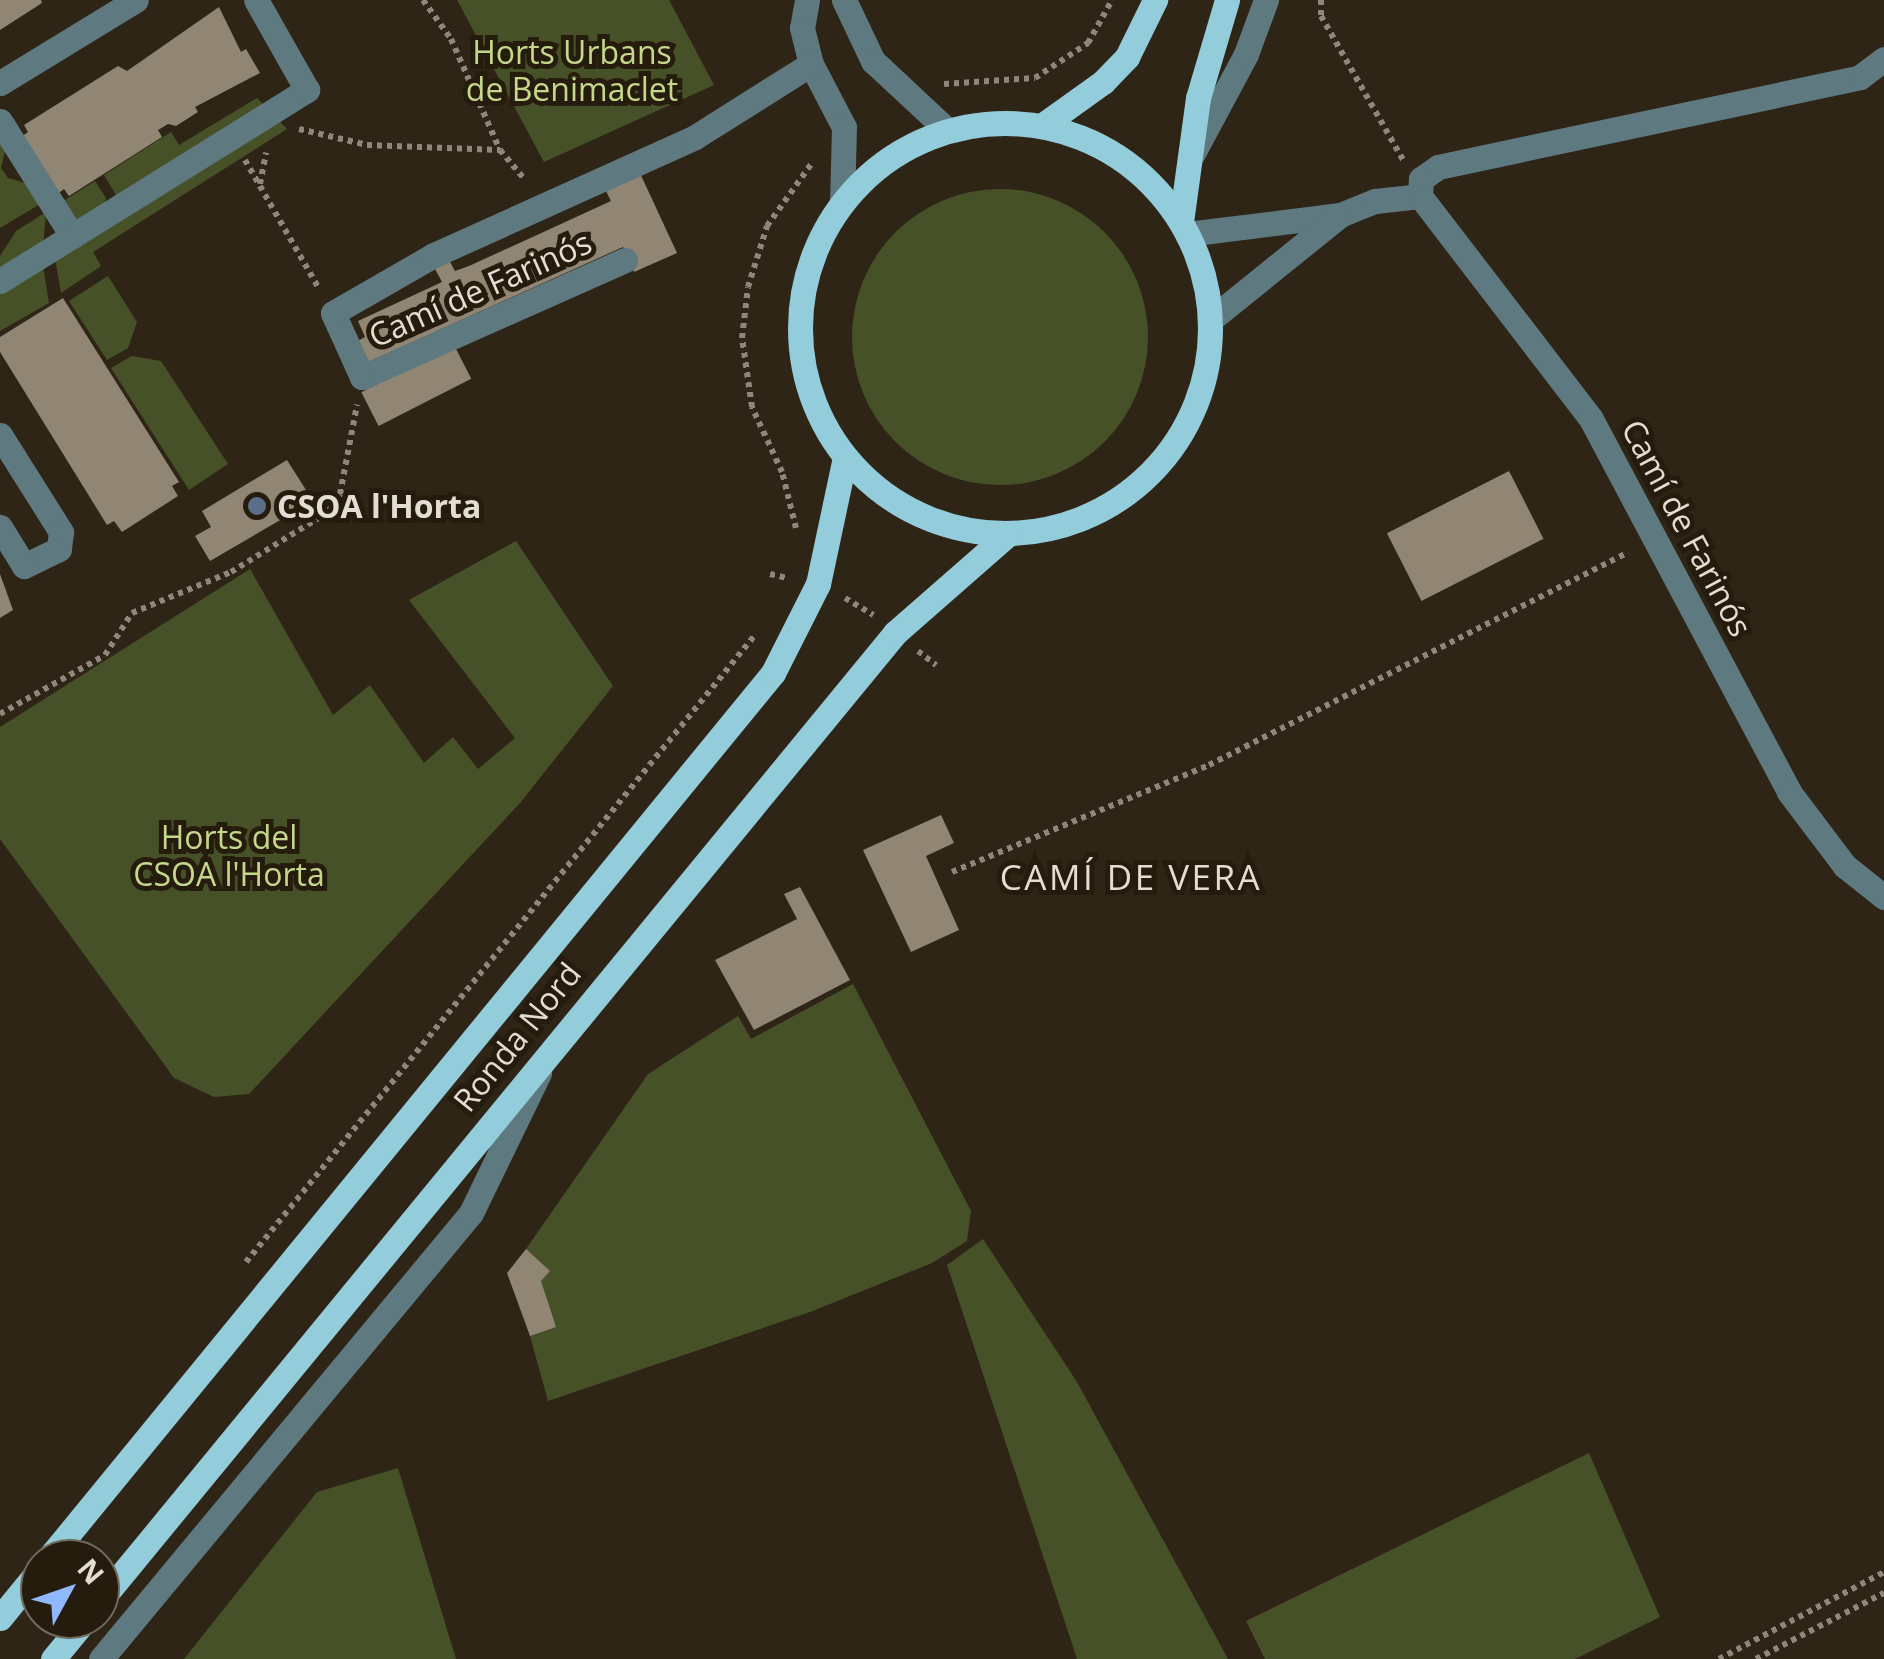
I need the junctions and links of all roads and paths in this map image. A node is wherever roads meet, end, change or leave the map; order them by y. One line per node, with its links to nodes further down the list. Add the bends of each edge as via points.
1 (136, 0): 13 (street)
2 (256, 0): 15 (street, via 307,90)
3 (423, 0): 21 (path, via 450,39)
4 (807, 0): 12 (street, via 802,28)
5 (844, 0): 14 (street, via 873,61)
6 (1112, 0): 14 (path, via 1088,43 1035,78 942,84)
7 (1155, 0): 17 (main road, via 1127,56 1103,82)
8 (1226, 0): 22 (main road, via 1198,98)
9 (1266, 0): 22 (street, via 1246,54)
10 (1322, 0): 24 (path, via 1321,16)
11 (1884, 59): 24 (street, via 1860,77 1438,167)
12 (811, 64): 18 (street); 32 (street, via 695,137 434,255)
13 (0, 83)
14 (902, 96): 19 (street)
15 (281, 117): 20 (street); 21 (path, via 324,139); 25 (path, via 258,170)
16 (0, 121): 29 (street)
17 (1042, 125): 19 (main road, via 994,122); 28 (main road, via 1122,159)
18 (844, 127): 26 (street); 38 (path, via 797,179 767,226 748,286 742,338 752,407 782,472)
19 (947, 130): 26 (main road, via 888,158)
20 (232, 136): 25 (path); 29 (street)
21 (500, 150): 23 (path, via 527,183)
22 (1190, 157): 28 (main road)
23 (544, 176)
24 (1420, 188): 27 (street); 40 (street, Camí de Farinós, via 1591,419)
25 (260, 190): 32 (path)
26 (842, 201): 36 (main road, via 818,241 799,330 820,418)
27 (1340, 215): 28 (street); 33 (street)
28 (1184, 228): 33 (main road)
29 (72, 236): 31 (street)
30 (625, 260): 34 (street, Camí de Farinós)
31 (0, 282)
32 (333, 313): 34 (street)
33 (1210, 320): 39 (main road, via 1198,401 1155,470 1088,517)
34 (362, 377): 49 (path, via 340,494 328,512 231,572 132,613 105,655)
35 (0, 435): 37 (street, via 61,532 59,549 24,566)
36 (845, 457): 39 (main road, via 901,504 946,525); 44 (main road, Ronda Nord)
37 (0, 527)
38 (796, 534)
39 (1007, 534): 47 (main road, Ronda Nord)
40 (1653, 537): 50 (path, via 1209,765); 51 (street, Camí de Farinós, via 1789,792 1845,866)
41 (792, 566): 43 (path)
42 (770, 574): 43 (path)
43 (788, 578): 44 (path); 45 (path)
44 (818, 584): 47 (path); 54 (main road, Ronda Nord, via 773,673)
45 (783, 596)
46 (765, 622): 53 (path)
47 (895, 633): 48 (path); 52 (main road, Ronda Nord)
48 (936, 665)
49 (0, 714)
50 (952, 872)
51 (1884, 898)
52 (555, 1041): 56 (main road, Ronda Nord); 62 (street, via 471,1213)
53 (238, 1272)
54 (64, 1539)
55 (1884, 1572): 63 (path)
56 (120, 1576)
57 (1884, 1593): 64 (path)
58 (20, 1594): 59 (main road)
59 (0, 1618)
60 (70, 1639): 61 (main road)
61 (53, 1659)
62 (102, 1659)
63 (1718, 1659)
64 (1756, 1659)

